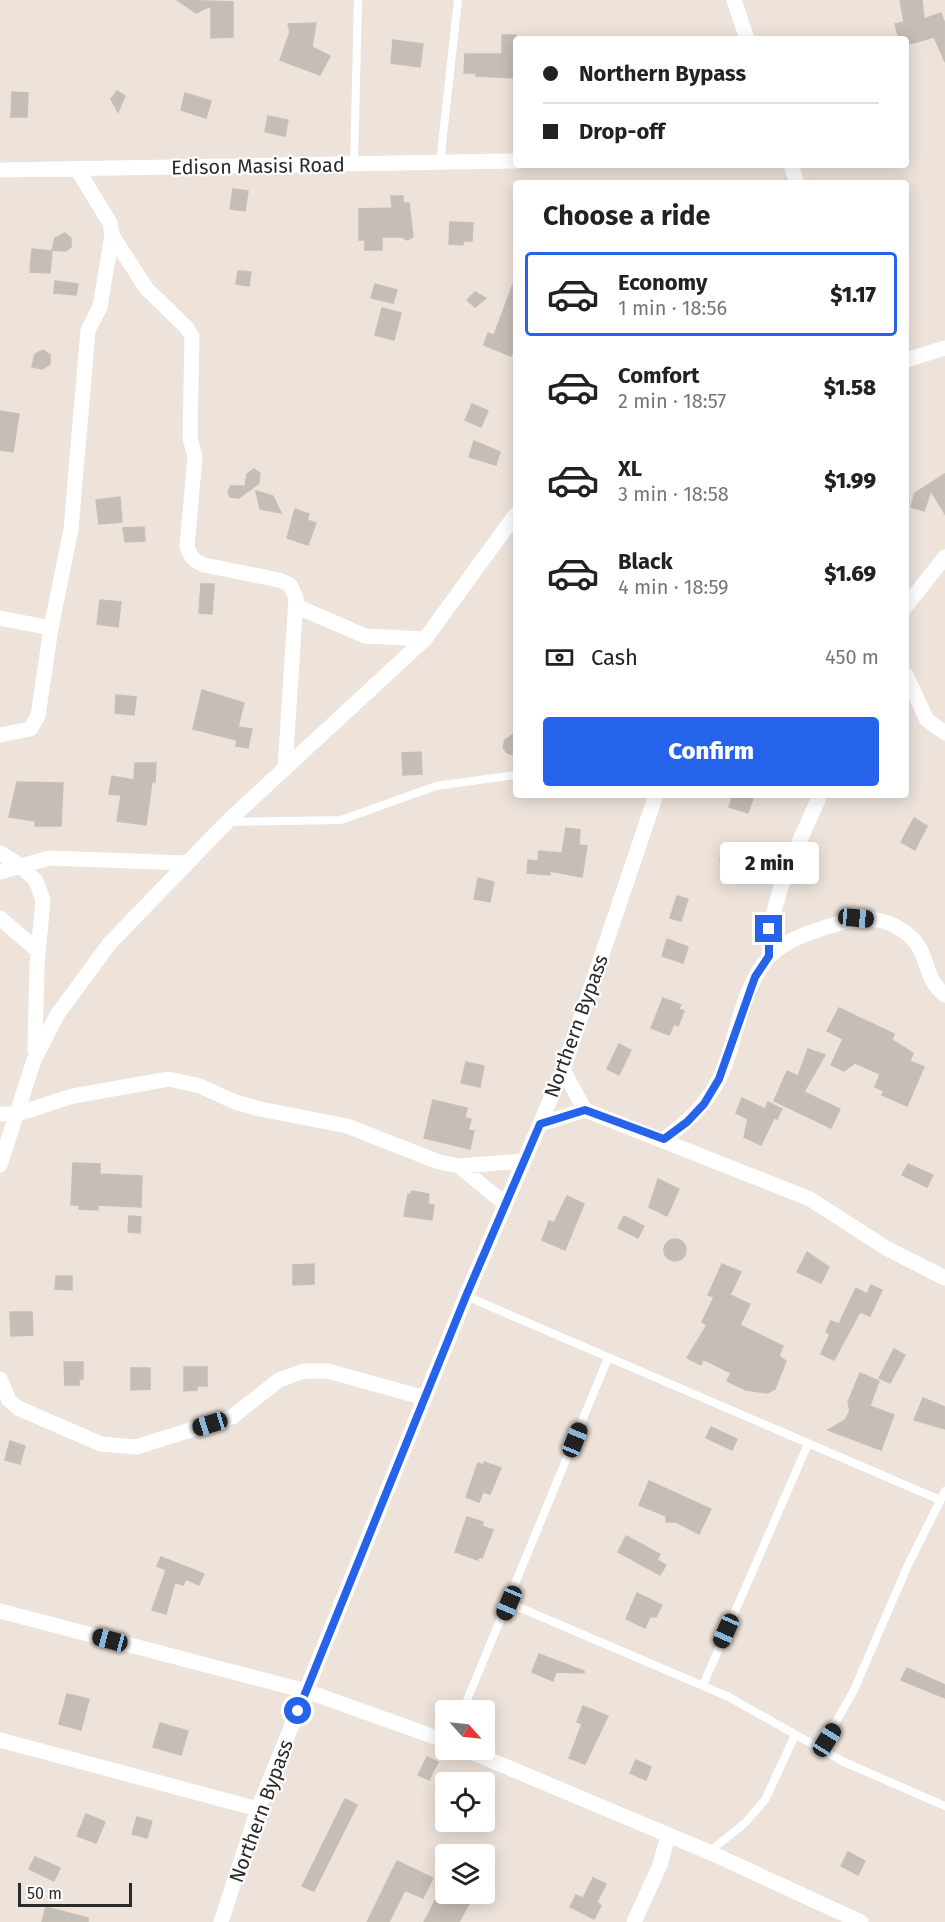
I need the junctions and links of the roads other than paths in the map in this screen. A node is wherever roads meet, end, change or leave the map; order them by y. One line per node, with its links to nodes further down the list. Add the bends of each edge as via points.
1 (358, 0): 6 (lane)
2 (458, 0): 7 (lane)
3 (734, 0): 4 (street)
4 (746, 36)
5 (513, 161): 7 (street, Edison Masisi Road)
6 (354, 164): 7 (street, Edison Masisi Road); 8 (street, Edison Masisi Road)
7 (440, 165)
8 (77, 169): 9 (street, Edison Masisi Road); 10 (street, via 110,223)
9 (0, 170)
10 (112, 235): 16 (street, via 146,288 192,337 190,438 195,457 187,547 190,555 204,565 284,582 290,585); 18 (street, via 100,307 88,330 71,529)
11 (945, 348): 12 (street)
12 (909, 359)
13 (513, 518): 19 (street)
14 (945, 557): 15 (street)
15 (909, 602)
16 (296, 606): 19 (street, via 365,636); 23 (street)
17 (0, 618): 18 (street)
18 (51, 628): 22 (street, via 35,723 30,729)
19 (424, 639): 23 (street)
20 (909, 681): 21 (street, via 927,720)
21 (945, 733)
22 (0, 735)
23 (285, 769): 27 (street)
24 (513, 775): 27 (lane, via 436,786 341,820)
25 (655, 798): 37 (street, Northern Bypass)
26 (819, 798): 34 (street, via 777,897 769,929)
27 (227, 822): 29 (street)
28 (0, 853): 30 (street)
29 (185, 863): 30 (street, via 49,858); 36 (street, via 110,943 57,1015)
30 (21, 866): 31 (street); 33 (street, via 36,881 43,900)
31 (0, 872)
32 (0, 918): 33 (street)
33 (38, 951): 36 (street)
34 (769, 956): 35 (street, via 821,928 856,918 882,920 920,945 933,985); 42 (street, via 755,977 719,1079 704,1104)
35 (945, 995)
36 (34, 1060): 39 (street)
37 (563, 1070): 38 (street); 41 (street, Northern Bypass)
38 (585, 1110): 41 (street); 42 (street)
39 (17, 1113): 40 (street); 44 (street); 45 (street, via 73,1096 169,1079 260,1109 347,1126)
40 (0, 1114)
41 (540, 1124): 43 (street, Northern Bypass)
42 (664, 1139): 47 (street, via 810,1199 886,1248)
43 (524, 1161): 45 (street); 46 (street, Northern Bypass)
44 (0, 1165)
45 (459, 1166): 46 (street)
46 (505, 1204): 48 (street, Northern Bypass)
47 (945, 1278)
48 (466, 1296): 49 (lane); 51 (street, Northern Bypass)
49 (608, 1358): 52 (lane); 55 (lane)
50 (0, 1379): 51 (street, via 9,1400 18,1408 101,1444 118,1447 136,1447 232,1417 279,1380 304,1371 328,1371)
51 (424, 1398): 58 (street, Northern Bypass)
52 (808, 1443): 54 (lane); 57 (lane)
53 (945, 1491): 54 (lane)
54 (940, 1500): 63 (lane, via 854,1690)
55 (509, 1603): 57 (lane); 59 (lane)
56 (0, 1611): 58 (street)
57 (703, 1685): 60 (lane)
58 (306, 1691): 61 (street); 66 (street, Northern Bypass)
59 (467, 1700)
60 (795, 1735): 63 (lane); 68 (lane, via 765,1800 745,1823)
61 (435, 1737)
62 (0, 1740): 66 (street)
63 (820, 1750): 65 (lane)
64 (490, 1760): 67 (street)
65 (945, 1806)
66 (258, 1809): 69 (street, Northern Bypass)
67 (668, 1835): 68 (street); 70 (street, via 660,1865)
68 (709, 1852): 71 (street)
69 (221, 1922)
70 (633, 1922)
71 (861, 1922)

